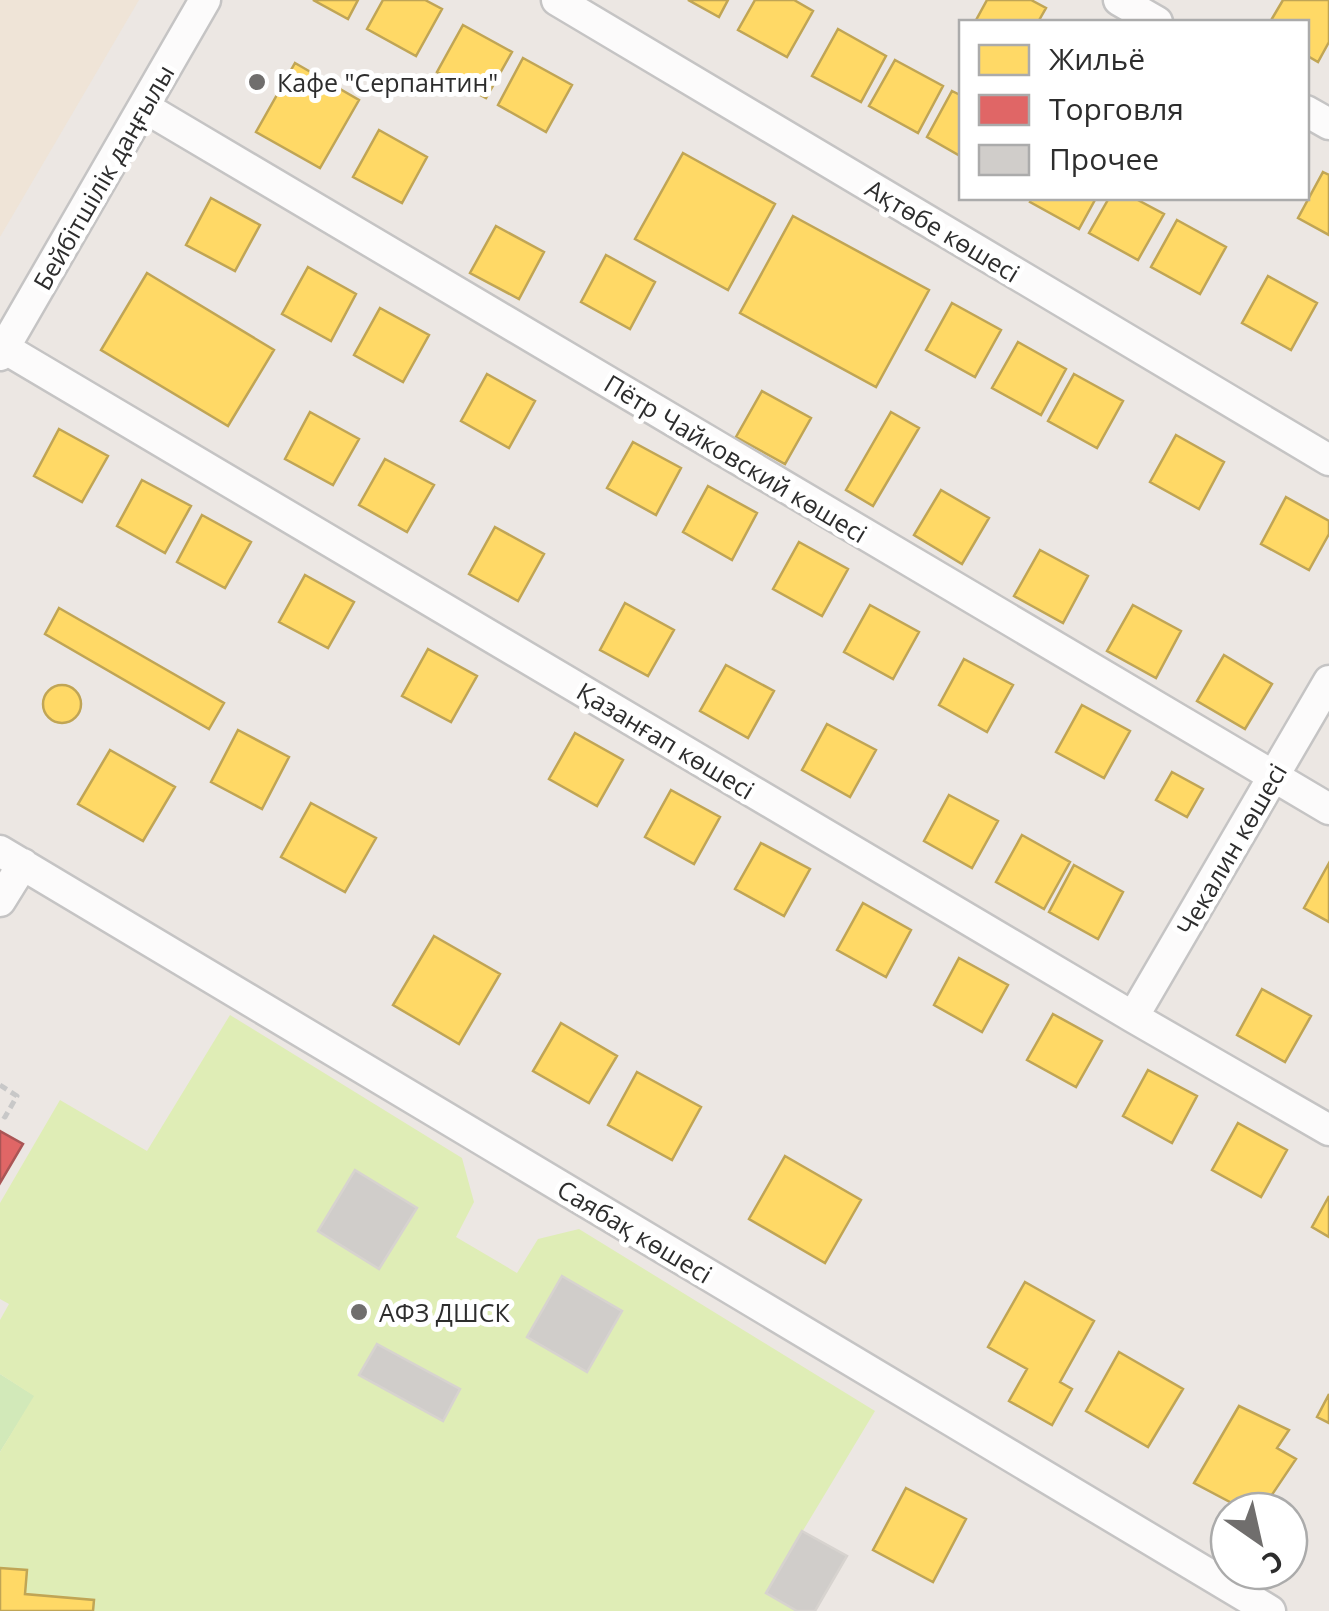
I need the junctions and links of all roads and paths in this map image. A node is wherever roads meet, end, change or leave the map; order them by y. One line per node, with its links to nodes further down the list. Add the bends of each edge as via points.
1 (205, 0): 5 (street, Бейбітшілік даңғылы)
2 (556, 0): 7 (street, Ақтөбе көшесі)
3 (1120, 0): 4 (street)
4 (1155, 20)
5 (144, 107): 6 (street, Бейбітшілік даңғылы); 9 (street, Пётр Чайковский көшесі)
6 (2, 351): 13 (street, Қазанғап көшесі)
7 (1329, 460)
8 (1329, 681): 9 (street, Чекалин көшесі)
9 (1273, 776): 10 (street, Пётр Чайковский көшесі); 13 (street, Чекалин көшесі)
10 (1329, 808)
11 (11, 858): 12 (street); 17 (street, Саябақ көшесі)
12 (0, 901)
13 (1132, 1017): 16 (street, Қазанғап көшесі)
14 (0, 1086): 15 (path, via 18,1096 5,1117)
15 (0, 1114)
16 (1329, 1130)
17 (1270, 1611)

